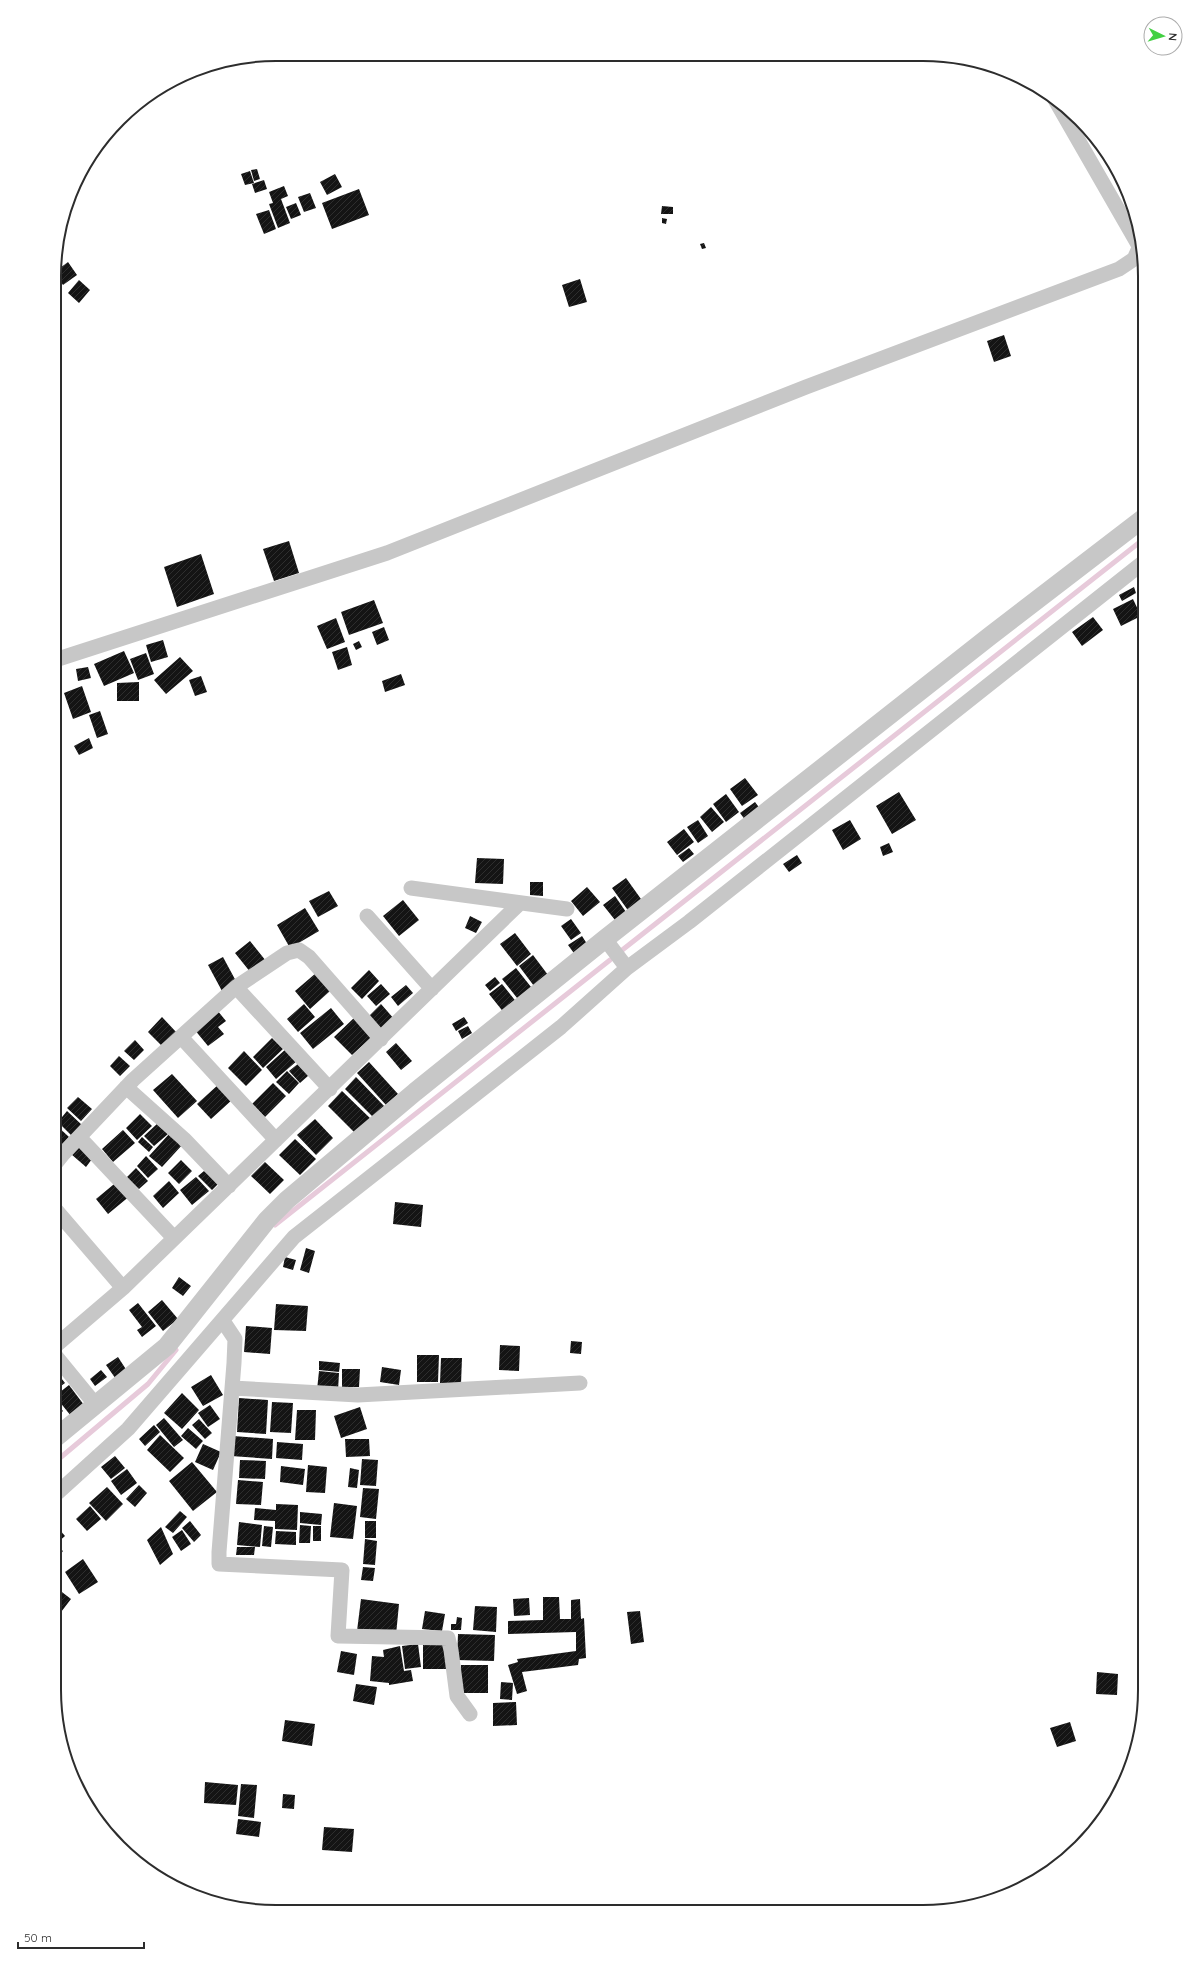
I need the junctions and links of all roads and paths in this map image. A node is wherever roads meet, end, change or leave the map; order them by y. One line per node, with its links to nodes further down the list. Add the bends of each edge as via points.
1 (1062, 112): 2 (street)
2 (1135, 240)
3 (1137, 253): 6 (street, via 1134,259 1119,269 806,387 387,553)
4 (1138, 522): 11 (street)
5 (1138, 566): 12 (street, via 689,922)
6 (61, 658)
7 (411, 888): 8 (street)
8 (520, 903): 9 (street); 14 (street)
9 (566, 909)
10 (367, 916): 14 (street)
11 (605, 939): 12 (street); 31 (street, via 415,1092 287,1200 267,1220 166,1346)
12 (627, 968): 26 (street, via 561,1027 294,1237)
13 (236, 987): 15 (street); 16 (street, via 288,953 299,950 309,957); 18 (street)
14 (432, 989): 16 (street)
15 (181, 1037): 17 (street); 20 (street)
16 (381, 1039): 18 (street)
17 (126, 1087): 19 (street); 22 (street, via 184,1139)
18 (330, 1089): 20 (street)
19 (79, 1137): 21 (street); 24 (street)
20 (276, 1140): 22 (street)
21 (61, 1157)
22 (229, 1186): 24 (street)
23 (61, 1216): 25 (street)
24 (174, 1238): 25 (street)
25 (123, 1288): 27 (street)
26 (223, 1321): 30 (street, via 235,1339); 33 (street, via 128,1429)
27 (61, 1341)
28 (61, 1363): 31 (street)
29 (580, 1383): 30 (street, via 358,1395)
30 (232, 1388): 34 (street, via 220,1564 342,1570 338,1636 448,1638 457,1696)
31 (95, 1404): 32 (street)
32 (61, 1433)
33 (61, 1490)
34 (470, 1714)

